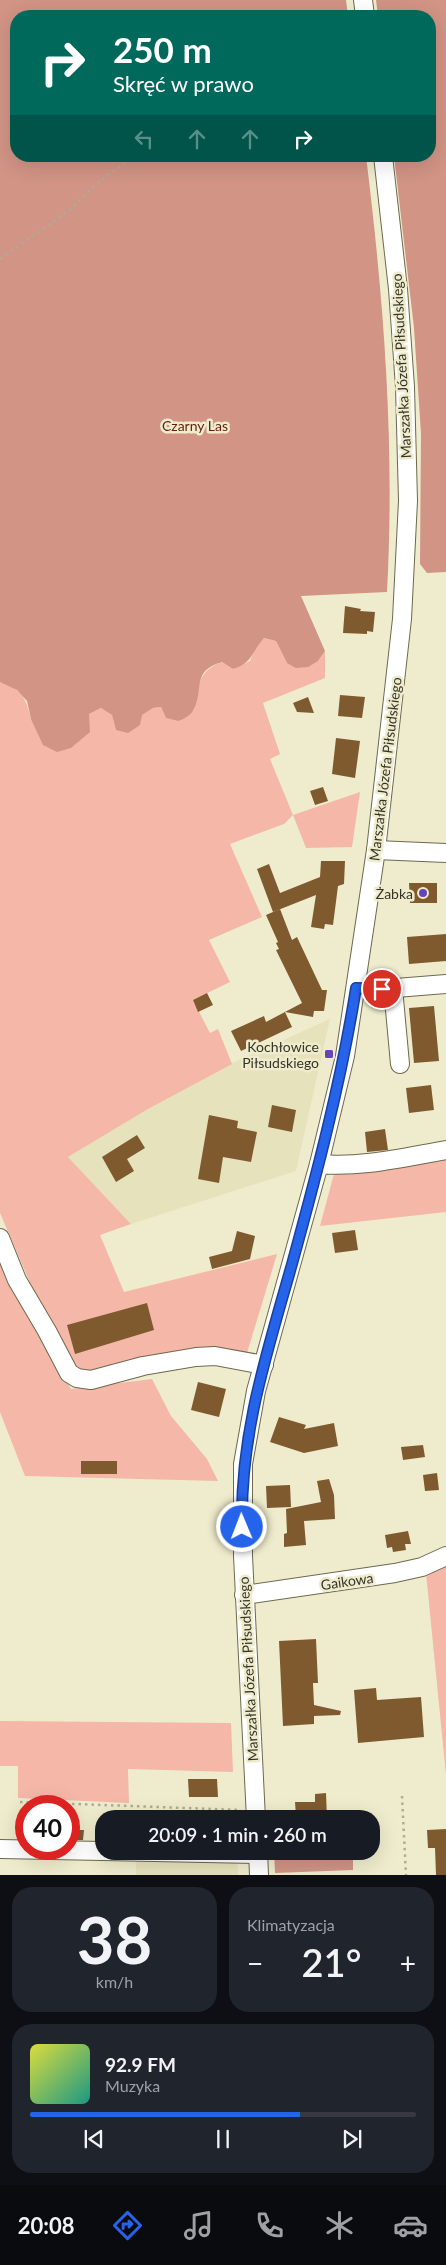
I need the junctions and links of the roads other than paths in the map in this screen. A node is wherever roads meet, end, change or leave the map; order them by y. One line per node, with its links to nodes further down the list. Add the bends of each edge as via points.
1 (383, 162): 2 (street, Marszałka Józefa Piłsudskiego, via 402,340 408,501 402,619)
2 (376, 850): 3 (street); 5 (street, Marszałka Józefa Piłsudskiego)
3 (446, 853)
4 (446, 984): 6 (street)
5 (356, 988): 6 (street); 9 (street, Marszałka Józefa Piłsudskiego, via 342,1072)
6 (393, 988): 7 (street)
7 (400, 1064)
8 (446, 1150): 9 (street, via 354,1164)
9 (319, 1164): 11 (street, Marszałka Józefa Piłsudskiego)
10 (0, 1238): 11 (street, via 17,1280 69,1373 77,1378 91,1380 196,1356)
11 (264, 1365): 13 (street, Marszałka Józefa Piłsudskiego, via 243,1464)
12 (446, 1556): 13 (street, Gaikowa, via 395,1574)
13 (244, 1595): 14 (street, Marszałka Józefa Piłsudskiego)
14 (256, 1810)
15 (0, 1849): 16 (street)
16 (95, 1850)
17 (258, 1860): 18 (street)
18 (259, 1875)

